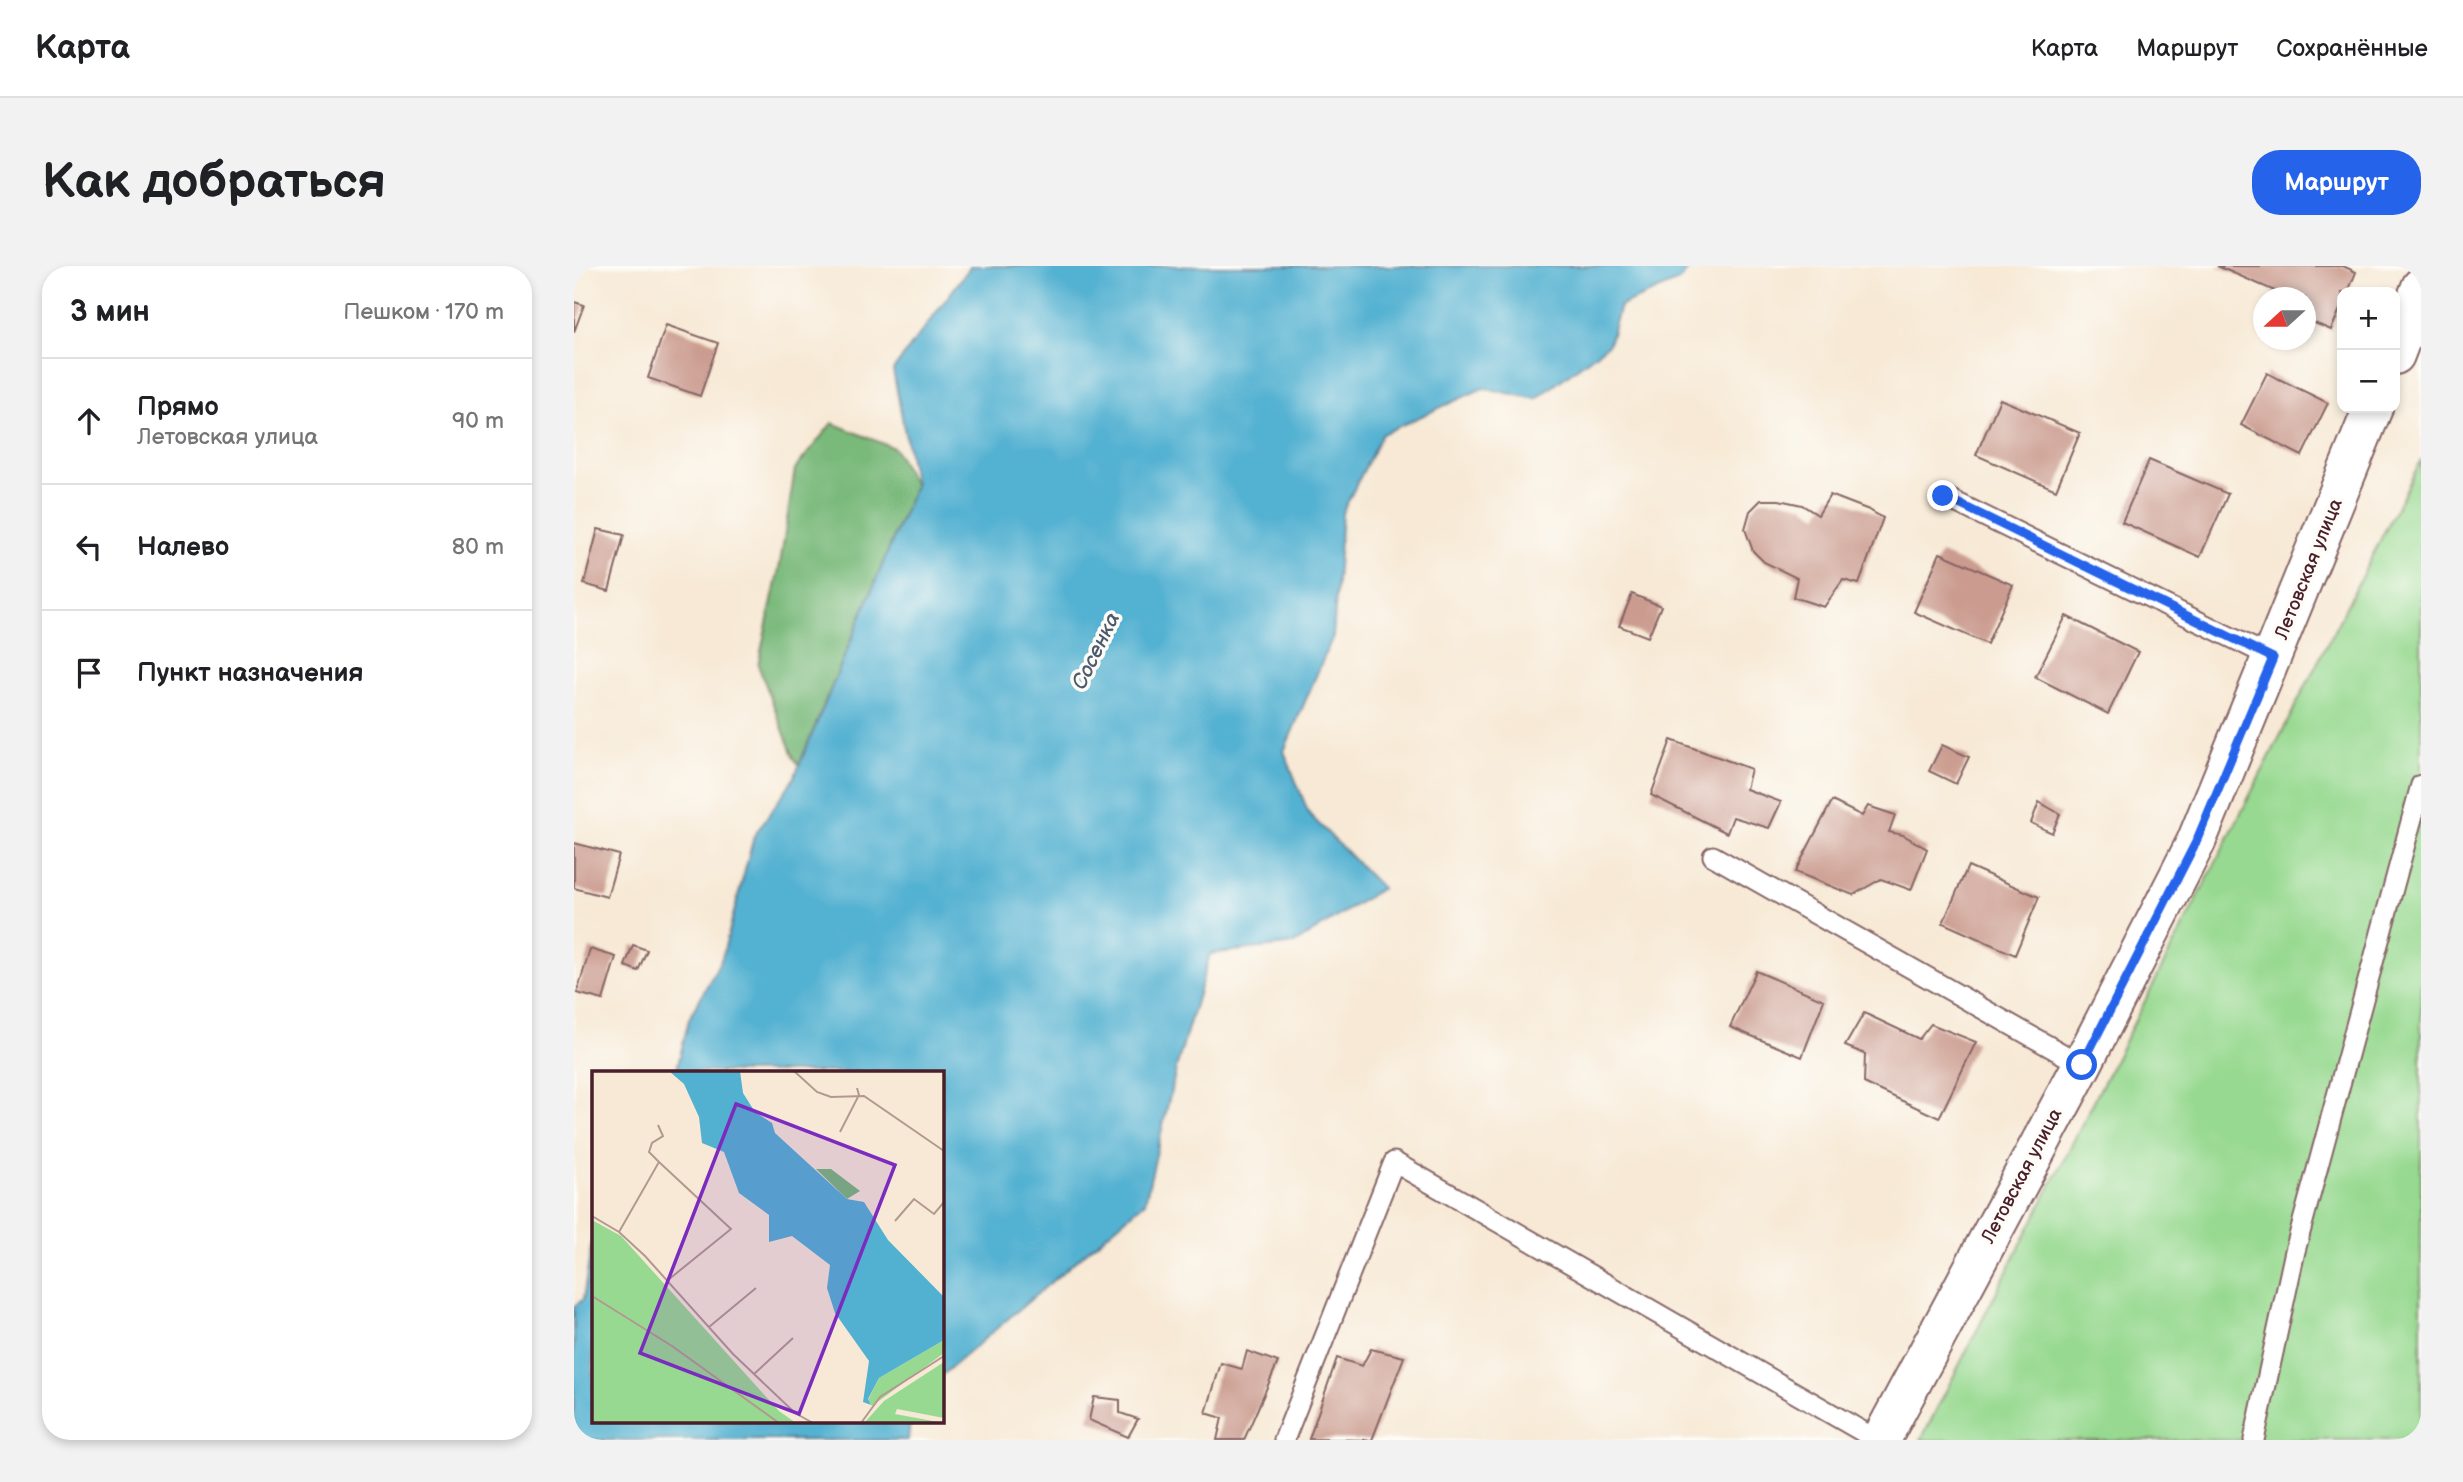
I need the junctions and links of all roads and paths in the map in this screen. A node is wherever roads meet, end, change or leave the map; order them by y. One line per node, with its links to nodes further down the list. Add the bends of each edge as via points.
1 (2421, 286): 2 (street)
2 (2397, 350)
3 (2372, 413): 5 (street, Летовская улица)
4 (1943, 496): 5 (lane)
5 (2273, 658): 8 (street, Летовская улица, via 2196,842)
6 (2421, 785): 11 (lane, via 2295,1251)
7 (1713, 856): 8 (lane)
8 (2082, 1065): 10 (street, Летовская улица)
9 (1284, 1440): 10 (lane, via 1394,1162)
10 (1879, 1440)
11 (2254, 1440)

